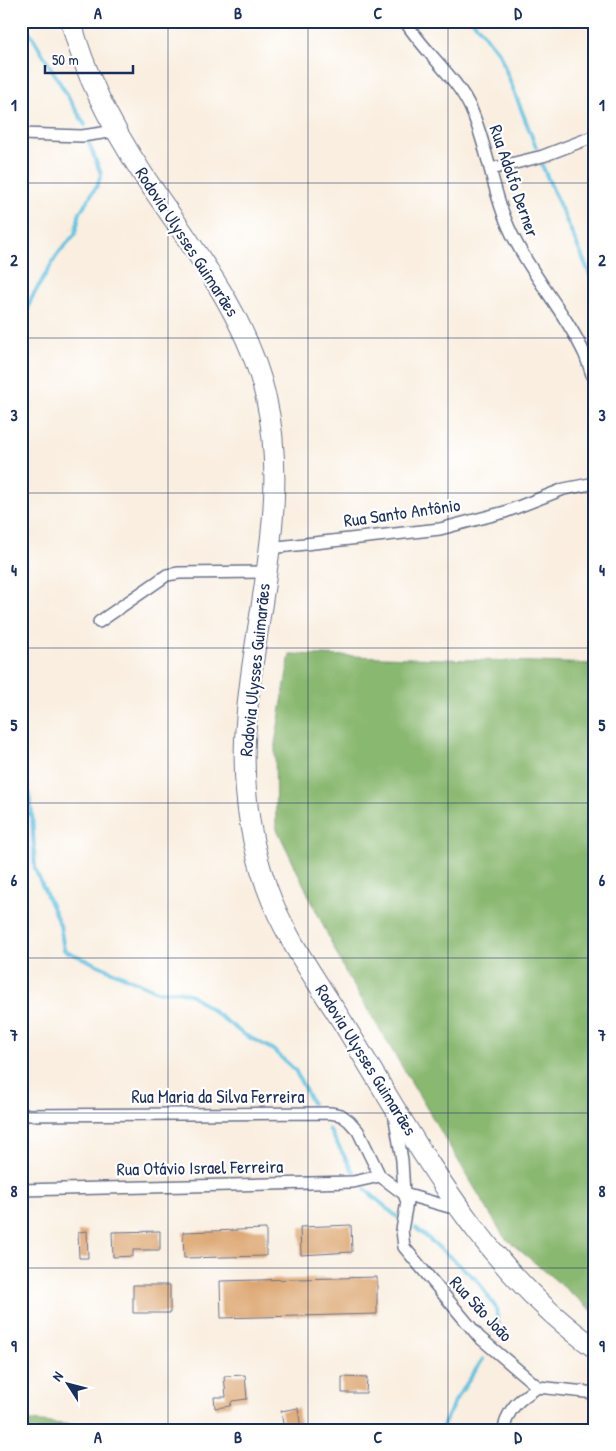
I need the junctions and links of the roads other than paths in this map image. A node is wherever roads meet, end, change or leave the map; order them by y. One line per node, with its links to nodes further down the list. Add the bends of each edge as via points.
1 (71, 21): 3 (highway, Rodovia Ulysses Guimarães, via 76,42)
2 (405, 21): 6 (street, Rua Adolfo Derner, via 470,108)
3 (116, 130): 4 (street, via 82,136); 9 (highway, Rodovia Ulysses Guimarães, via 197,252 241,326 266,396 272,430 275,478)
4 (21, 134)
5 (595, 136): 6 (street, via 542,156)
6 (491, 169): 7 (street, Rua Adolfo Derner, via 497,196 513,237 586,356)
7 (595, 384)
8 (595, 483): 9 (street, Rua Santo Antônio, via 564,489 506,512 440,529)
9 (269, 548): 10 (highway, Rodovia Ulysses Guimarães)
10 (266, 572): 11 (street, via 167,575); 12 (highway, Rodovia Ulysses Guimarães, via 245,740 246,783 256,853 267,889 282,921)
11 (98, 622)
12 (391, 1101): 16 (street, Rua São João, via 399,1137); 17 (highway, Rodovia Ulysses Guimarães)
13 (21, 1115): 14 (street, Rua Maria da Silva Ferreira, via 330,1113 341,1115 358,1131)
14 (380, 1176): 15 (street, Rua Otávio Israel Ferreira, via 353,1182); 16 (street)
15 (21, 1190)
16 (404, 1194): 17 (street); 19 (street, Rua São João, via 407,1202 402,1240 409,1255 479,1337)
17 (460, 1210): 18 (highway, Rodovia Ulysses Guimarães, via 494,1255 533,1296)
18 (595, 1348)
19 (538, 1387): 20 (street); 21 (street, via 512,1406)
20 (595, 1393)
21 (504, 1430)

